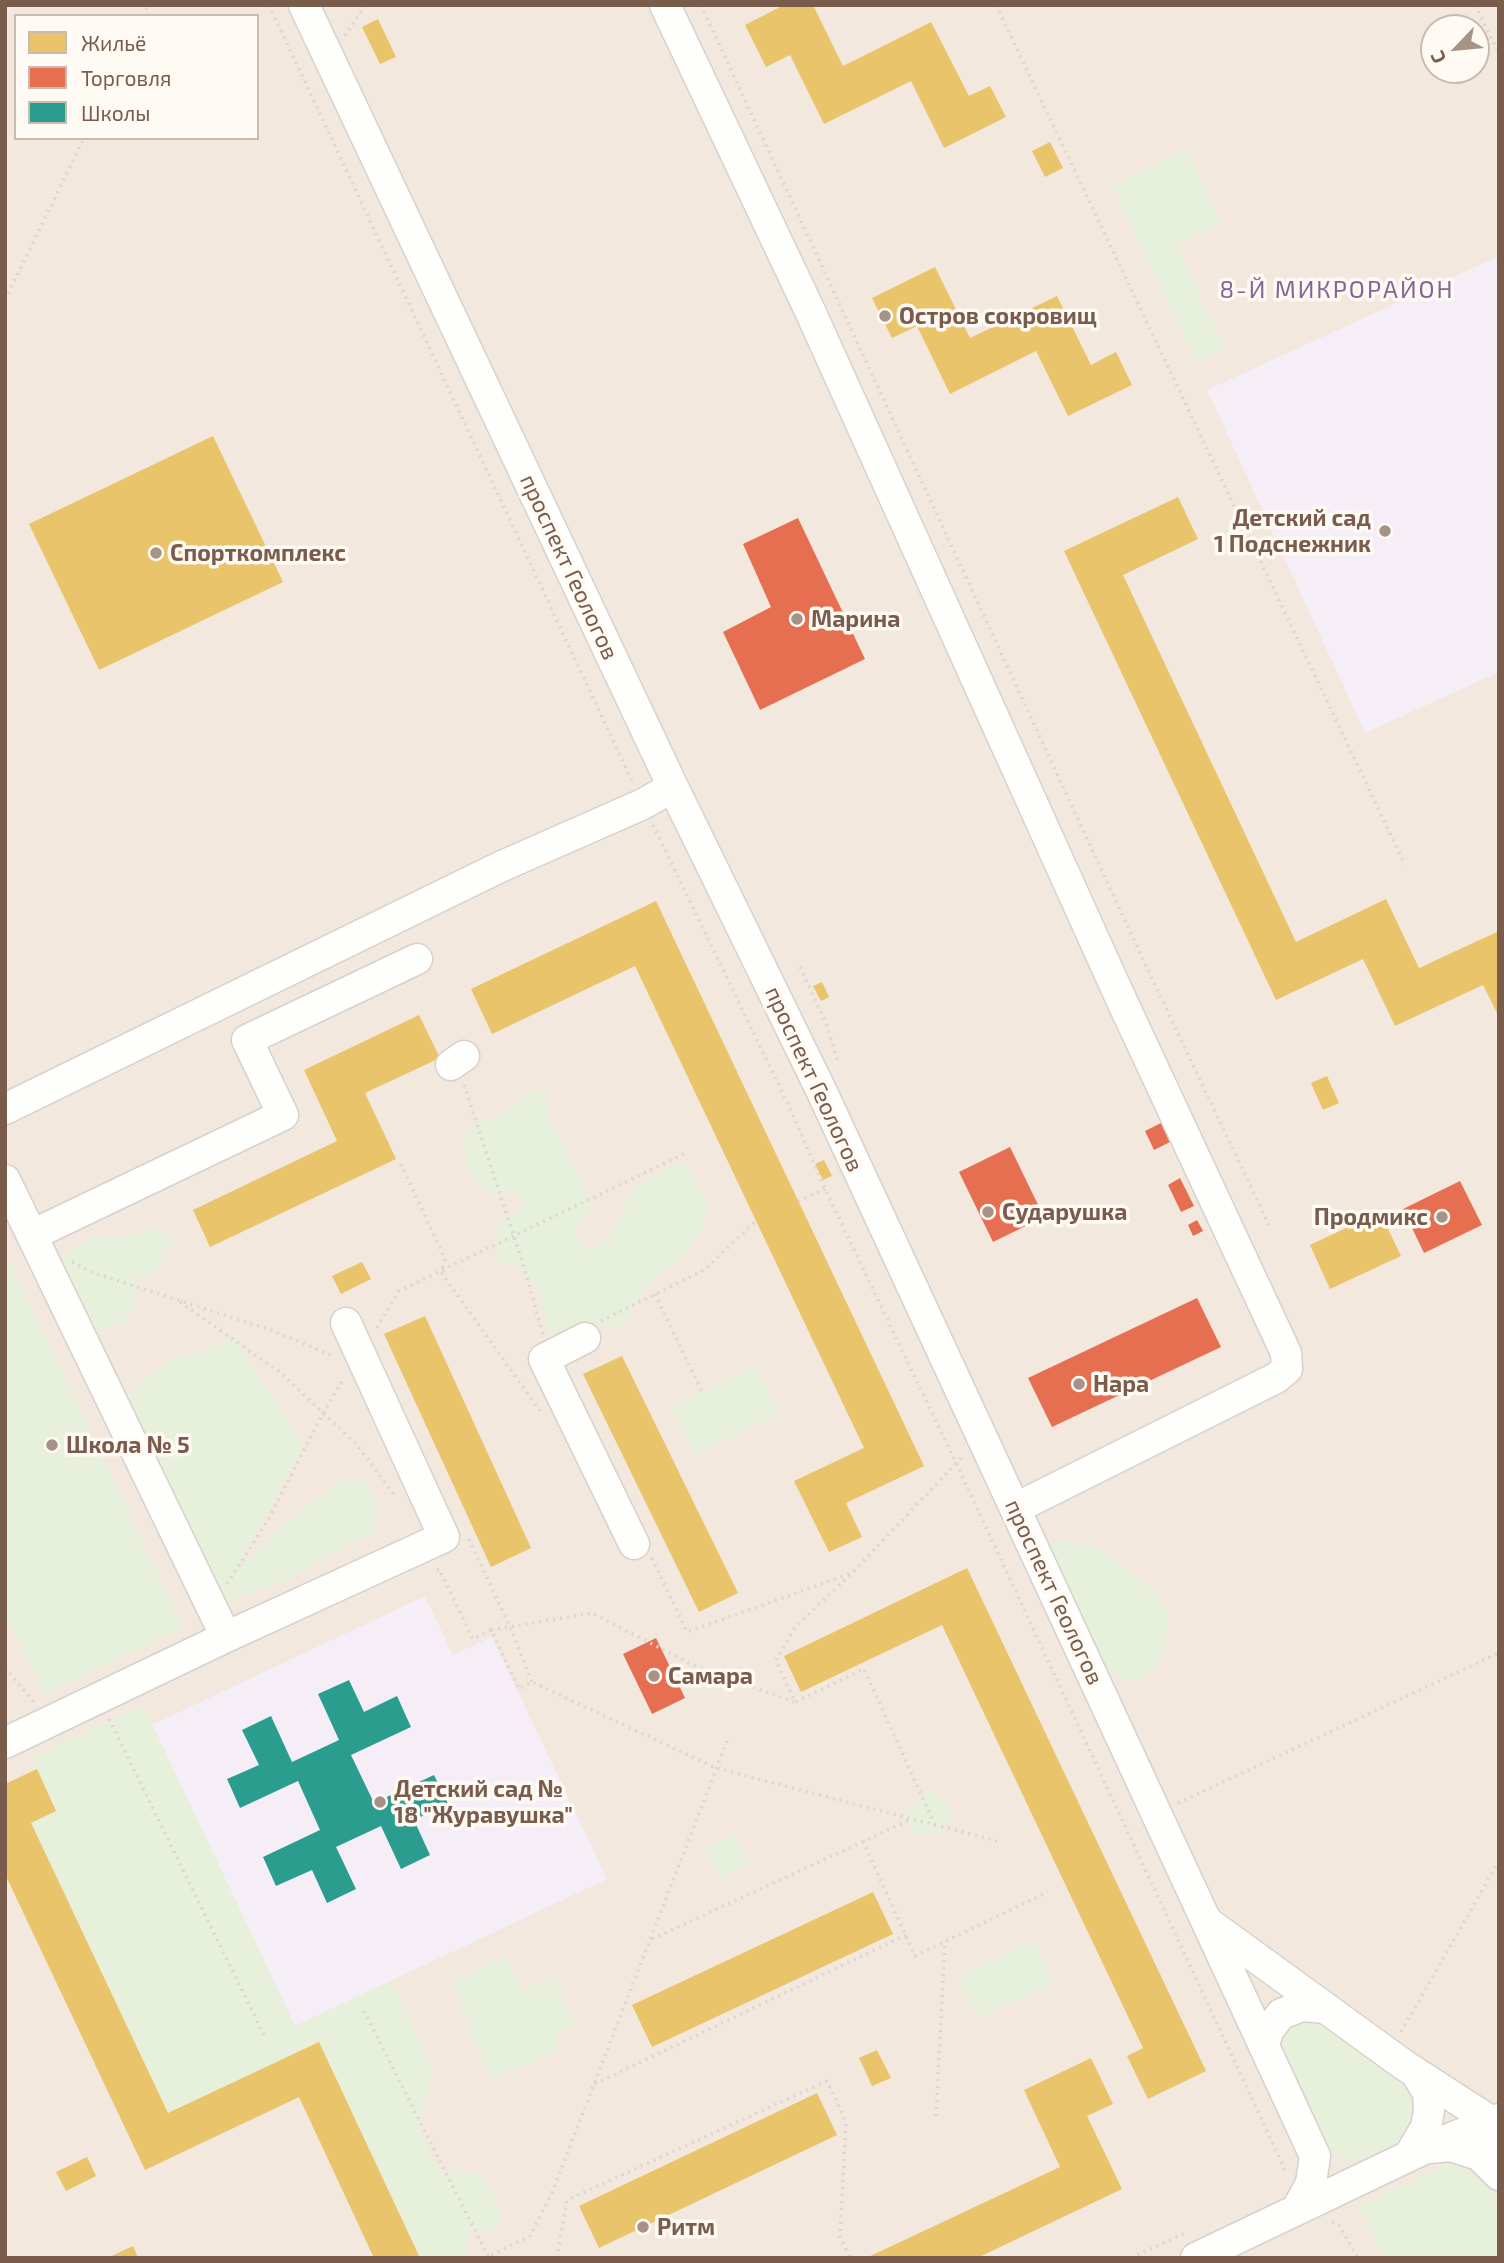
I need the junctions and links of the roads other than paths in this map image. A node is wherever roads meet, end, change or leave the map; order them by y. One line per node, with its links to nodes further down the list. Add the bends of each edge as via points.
1 (304, 5): 3 (street, проспект Геологов)
2 (665, 5): 10 (street, via 1286,1353 1287,1369 1276,1378)
3 (673, 787): 5 (street); 10 (street, проспект Геологов)
4 (416, 959): 7 (street, via 247,1040 283,1115)
5 (5, 1109)
6 (5, 1180): 7 (street)
7 (32, 1235): 12 (street)
8 (346, 1323): 12 (street, via 357,1360 444,1537)
9 (591, 1331): 11 (street, via 544,1359)
10 (1016, 1508): 14 (street, проспект Геологов)
11 (640, 1546)
12 (226, 1637): 13 (street)
13 (5, 1743)
14 (1207, 1922): 15 (street); 16 (street, проспект Геологов)
15 (1326, 2008): 16 (street, via 1302,2006 1281,2014); 17 (street)
16 (1264, 2045): 20 (street, проспект Геологов)
17 (1416, 2073): 18 (street); 19 (street, via 1428,2093 1429,2111)
18 (1497, 2127): 19 (street)
19 (1418, 2152): 21 (street, via 1450,2146 1479,2155); 22 (street)
20 (1315, 2156): 22 (street, via 1338,2171); 23 (street, via 1311,2183)
21 (1499, 2175)
22 (1367, 2176): 23 (street)
23 (1299, 2208): 24 (street)
24 (1196, 2258)

